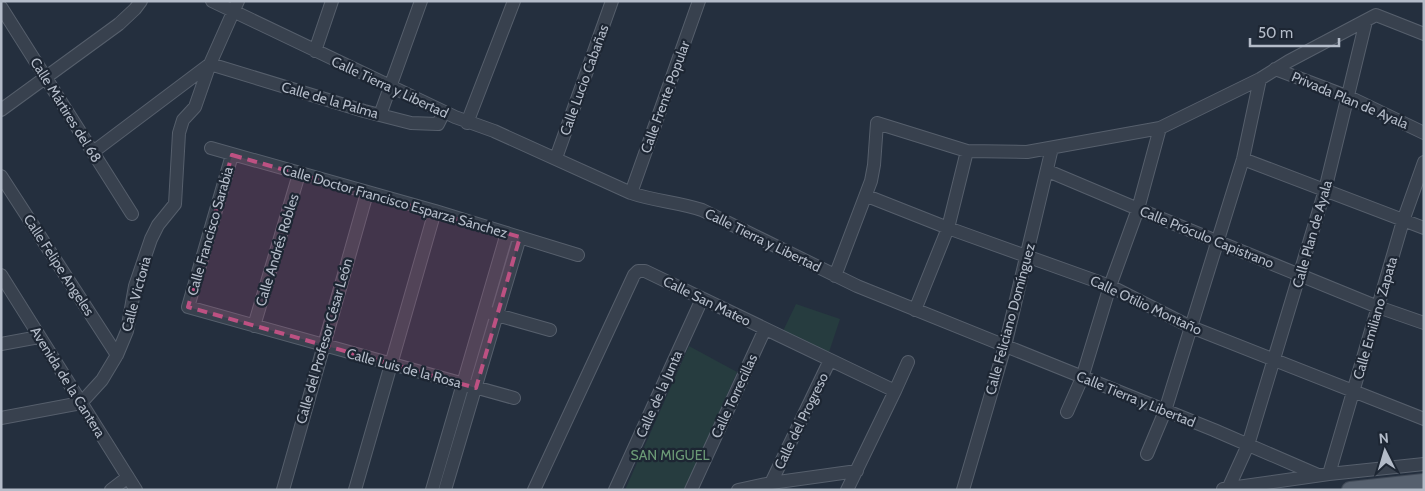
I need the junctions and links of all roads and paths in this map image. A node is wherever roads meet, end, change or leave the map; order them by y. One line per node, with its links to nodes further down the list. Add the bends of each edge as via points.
1 (141, 1): 15 (street, via 119,24)
2 (212, 1): 9 (street, Calle Tierra y Libertad)
3 (332, 1): 12 (street)
4 (421, 1): 17 (street)
5 (514, 1): 22 (street)
6 (612, 1): 30 (street, Calle Lucio Cabañas)
7 (700, 1): 38 (street, Calle Frente Popular)
8 (1, 7): 15 (street, Calle Mártires del 68)
9 (236, 7): 12 (street, Calle Tierra y Libertad); 13 (street, Calle Victoria)
10 (1366, 21): 11 (street, via 1376,15); 14 (street); 18 (street, Calle Plan de Ayala)
11 (1424, 34)
12 (315, 51): 17 (street, Calle Tierra y Libertad)
13 (210, 64): 21 (street, Calle de la Palma); 28 (street); 69 (street, Calle Victoria, via 194,107 183,120 179,133 175,204 150,238 135,286 127,331)
14 (1275, 69): 16 (street); 18 (street, Privada Plan de Ayala)
15 (46, 78): 19 (street); 28 (street, Calle Mártires del 68)
16 (1260, 78): 23 (street); 31 (street)
17 (392, 87): 20 (street, Calle Tierra y Libertad); 21 (street)
18 (1349, 97): 24 (street, Privada Plan de Ayala); 36 (street, Calle Plan de Ayala)
19 (1, 110)
20 (444, 112): 21 (street, Calle de la Palma, via 438,124 411,123); 22 (street, Calle Tierra y Libertad)
21 (380, 115)
22 (467, 122): 30 (street, Calle Tierra y Libertad)
23 (1160, 128): 26 (street); 40 (street)
24 (1424, 132)
25 (211, 148): 29 (street, Calle Doctor Francisco Esparza Sánchez)
26 (1052, 148): 27 (street, via 1027,152); 33 (street, Calle Feliciano Domínguez)
27 (968, 151): 39 (street, via 877,123 874,165); 44 (street)
28 (92, 152): 42 (street, Calle Mártires del 68)
29 (232, 154): 34 (street, Calle Doctor Francisco Esparza Sánchez); 56 (street, Calle Francisco Sarabia)
30 (556, 158): 38 (street, Calle Tierra y Libertad)
31 (1243, 159): 36 (street); 48 (street)
32 (1424, 162): 43 (street, Calle Emiliano Zapata)
33 (1048, 171): 40 (street, Calle Próculo Capistrano); 50 (street, Calle Feliciano Domínguez)
34 (299, 174): 37 (street, Calle Doctor Francisco Esparza Sánchez); 61 (street, Calle Andrés Robles)
35 (1, 176): 69 (street, Calle Felipe Angeles)
36 (1325, 190): 43 (street); 51 (street, Calle Plan de Ayala)
37 (367, 193): 41 (street, Calle Doctor Francisco Esparza Sánchez); 67 (street, Calle del Profesor César León)
38 (630, 193): 53 (street, Calle Tierra y Libertad, via 702,210)
39 (867, 196): 44 (street, Calle Otilio Montaño); 53 (street)
40 (1138, 209): 48 (street, Calle Próculo Capistrano); 54 (street)
41 (435, 212): 46 (street, Calle Doctor Francisco Esparza Sánchez); 73 (street)
42 (132, 214)
43 (1403, 221): 45 (street); 57 (street, Calle Emiliano Zapata)
44 (948, 228): 50 (street, Calle Otilio Montaño); 58 (street)
45 (1424, 228)
46 (507, 233): 47 (street, Calle Doctor Francisco Esparza Sánchez); 59 (street)
47 (520, 237): 49 (street, Calle Doctor Francisco Esparza Sánchez); 59 (street)
48 (1218, 241): 51 (street, Calle Próculo Capistrano); 62 (street)
49 (578, 255)
50 (1027, 256): 54 (street, Calle Otilio Montaño); 68 (street, Calle Feliciano Domínguez)
51 (1300, 274): 57 (street, Calle Próculo Capistrano); 71 (street, Calle Plan de Ayala)
52 (1, 276): 65 (street, Avenida de la Cantera)
53 (835, 276): 58 (street, Calle Tierra y Libertad)
54 (1110, 286): 62 (street, Calle Otilio Montaño); 74 (street)
55 (702, 299): 63 (street, Calle San Mateo); 99 (street, Calle San Mateo, via 645,271 634,275); 100 (street, Calle de la Junta)
56 (188, 307): 61 (street, Calle Luis de la Rosa)
57 (1378, 307): 60 (street, Calle Próculo Capistrano); 77 (street, Calle Emiliano Zapata)
58 (915, 310): 68 (street, Calle Tierra y Libertad)
59 (490, 313): 64 (street); 75 (street)
60 (1424, 323)
61 (254, 326): 67 (street, Calle Luis de la Rosa)
62 (1191, 327): 71 (street, Calle Otilio Montaño); 80 (street)
63 (765, 329): 70 (street, Calle San Mateo); 101 (street, Calle Torrecillas)
64 (550, 330)
65 (39, 337): 66 (street); 79 (street, Avenida de la Cantera)
66 (1, 344)
67 (322, 345): 73 (street, Calle Luis de la Rosa); 95 (street, Calle del Profesor César León)
68 (1005, 346): 74 (street, Calle Tierra y Libertad); 104 (street, Calle Feliciano Domínguez)
69 (117, 355): 79 (street, Calle Victoria, via 102,380)
70 (830, 360): 76 (street, Calle San Mateo); 91 (street, Calle del Progreso)
71 (1274, 360): 77 (street, Calle Otilio Montaño); 84 (street, Calle Plan de Ayala)
72 (908, 362): 76 (street)
73 (391, 364): 75 (street, Calle Luis de la Rosa); 96 (street)
74 (1082, 378): 80 (street, Calle Tierra y Libertad); 81 (street)
75 (470, 386): 78 (street, Calle Luis de la Rosa); 97 (street); 98 (street)
76 (895, 391): 87 (street)
77 (1354, 391): 83 (street, Calle Otilio Montaño); 88 (street, Calle Emiliano Zapata)
78 (514, 398)
79 (81, 403): 82 (street); 89 (street, Avenida de la Cantera)
80 (1165, 411): 84 (street, Calle Tierra y Libertad); 85 (street)
81 (1067, 412)
82 (1, 418)
83 (1424, 419)
84 (1248, 445): 88 (street, Calle Tierra y Libertad); 92 (street, Calle Plan de Ayala)
85 (1147, 454)
86 (1424, 464): 88 (street)
87 (857, 471): 91 (street); 103 (street)
88 (1324, 475): 92 (street)
89 (128, 477): 93 (street); 94 (street, Avenida de la Cantera)
90 (1424, 482): 105 (main road)
91 (771, 483): 102 (street)
92 (1225, 489)
93 (111, 490)
94 (136, 490)
95 (283, 490)
96 (355, 490)
97 (432, 490)
98 (445, 490)
99 (534, 490)
100 (615, 490)
101 (691, 490)
102 (738, 490)
103 (847, 490)
104 (963, 490)
105 (1350, 490)

